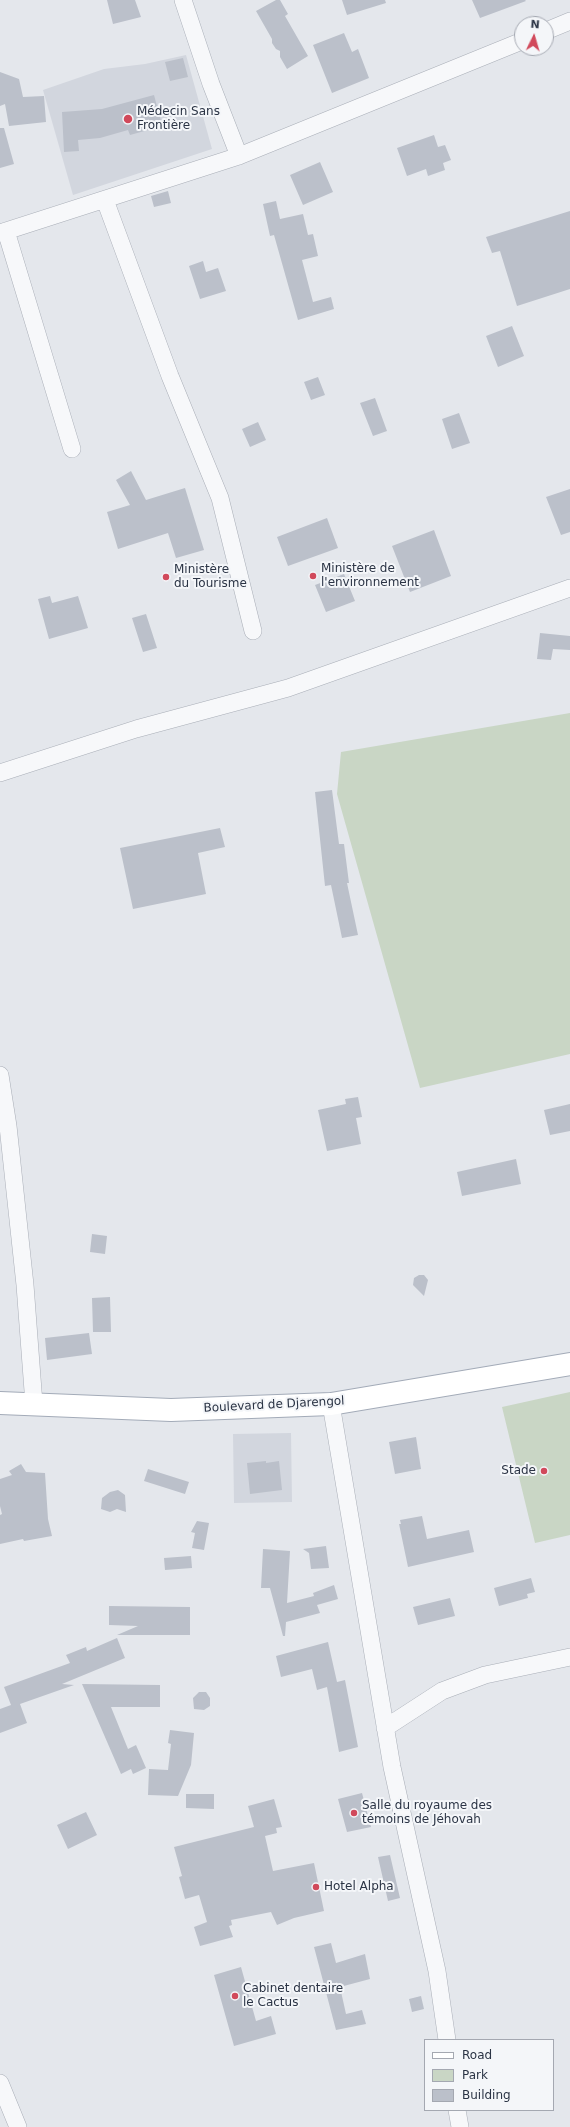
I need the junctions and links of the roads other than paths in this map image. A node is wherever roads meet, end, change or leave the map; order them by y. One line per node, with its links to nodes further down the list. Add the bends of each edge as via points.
1 (183, 0): 5 (street, via 211,84)
2 (570, 21): 3 (street)
3 (554, 28)
4 (514, 44): 5 (street)
5 (239, 156): 6 (street)
6 (105, 200): 7 (street); 10 (street, via 170,376 220,498)
7 (3, 232): 8 (street)
8 (72, 449)
9 (570, 588): 11 (street, via 288,688 136,729)
10 (253, 631)
11 (0, 773)
12 (0, 1076): 15 (street, via 8,1126 25,1285)
13 (570, 1364): 16 (main road, Boulevard de Djarengol)
14 (0, 1403): 15 (main road, Boulevard de Djarengol)
15 (34, 1404): 16 (main road, Boulevard de Djarengol, via 171,1410)
16 (331, 1404): 18 (street)
17 (570, 1657): 18 (street, via 485,1675 442,1691)
18 (385, 1728): 19 (street, via 437,1971)
19 (447, 2039)
20 (0, 2083): 22 (street)
21 (458, 2111): 23 (street)
22 (18, 2127)
23 (460, 2127)

